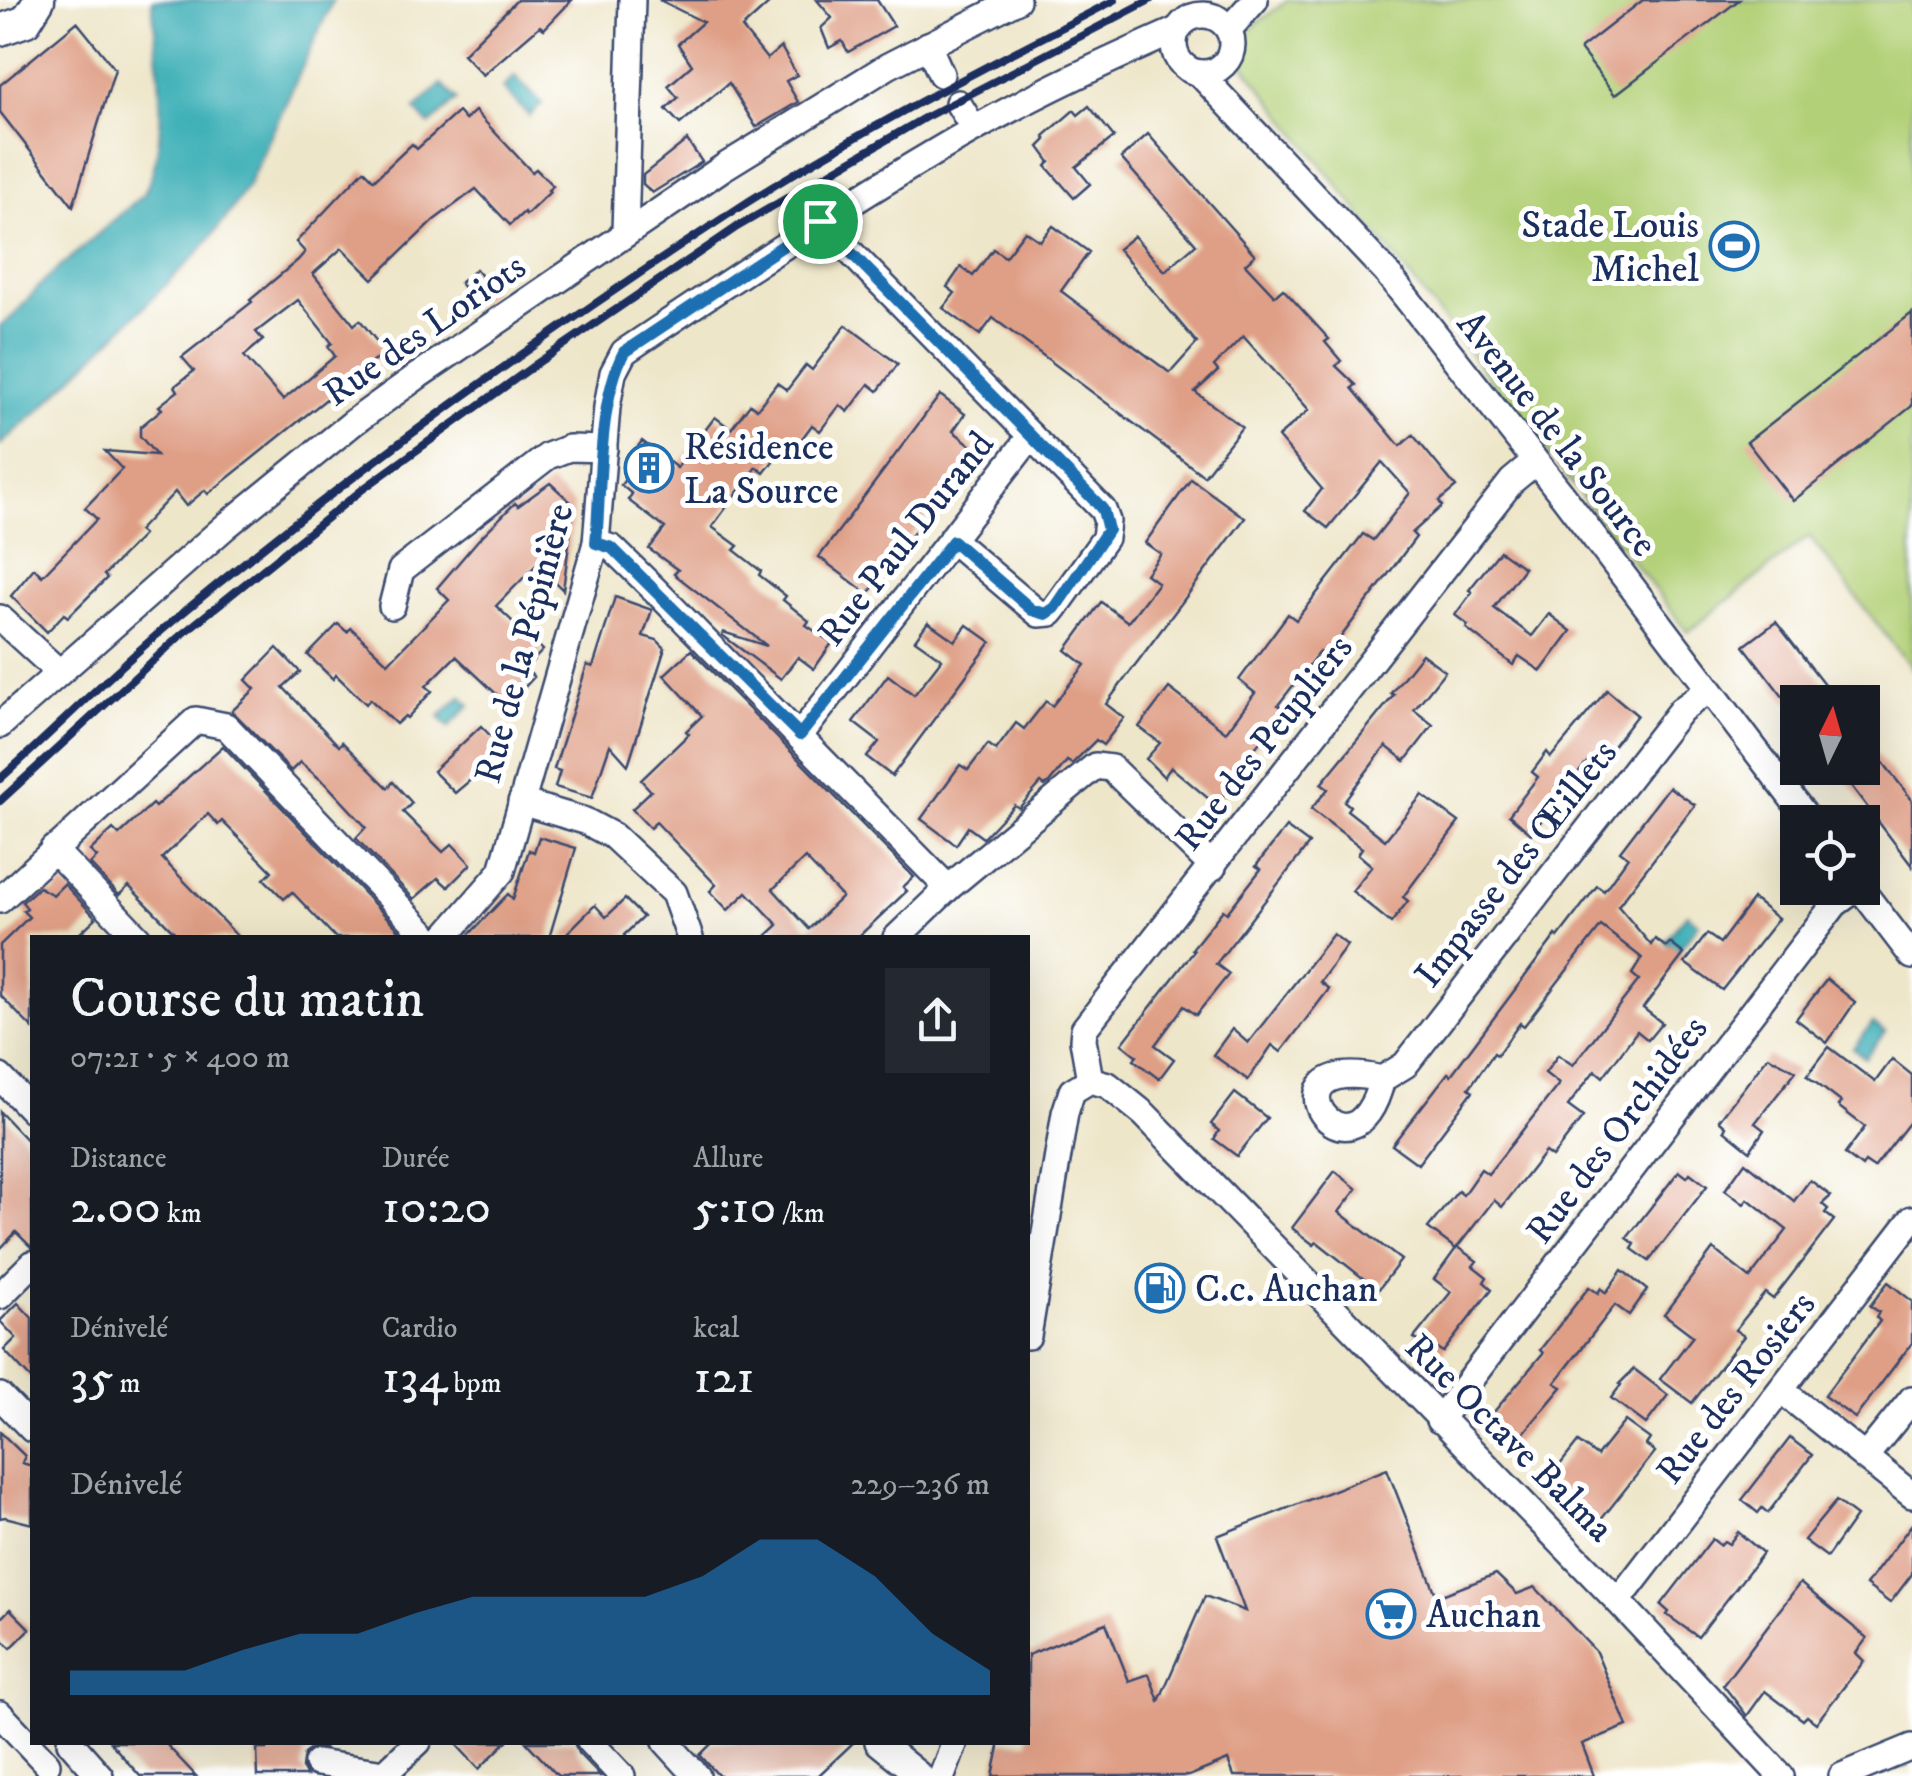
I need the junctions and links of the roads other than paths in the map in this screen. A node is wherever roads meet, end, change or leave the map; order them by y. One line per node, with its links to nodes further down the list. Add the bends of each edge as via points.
1 (39, 0): 7 (street, via 26,21)
2 (632, 0): 18 (street)
3 (1017, 0): 9 (street, Rue des Loriots)
4 (1238, 0): 6 (street)
5 (1254, 0): 6 (street)
6 (1219, 22): 8 (street, via 1190,18); 11 (street, via 1232,47)
7 (0, 30)
8 (1177, 30): 10 (street); 12 (street, via 1174,40)
9 (928, 46): 13 (street); 18 (street, Rue des Loriots)
10 (1136, 49): 12 (street, via 1163,51); 16 (street)
11 (1226, 63): 12 (street, via 1208,73); 15 (street)
12 (1188, 66): 15 (street, Avenue de la Source)
13 (941, 74)
14 (958, 103): 16 (street)
15 (1230, 104): 21 (street, Avenue de la Source, via 1386,272)
16 (974, 129): 17 (street)
17 (820, 221): 19 (street, Rue Paul Durand); 20 (street, Rue de la Pépinière, via 624,352 613,373)
18 (626, 232): 26 (street, Rue des Loriots, via 354,422)
19 (1032, 436): 22 (street, Rue Paul Durand); 22 (street, via 1107,521 1105,538 1055,608 1046,614 1032,610)
20 (604, 449): 23 (street, Rue de la Pépinière); 24 (street, via 570,448 548,456 401,570)
21 (1535, 462): 27 (street, Avenue de la Source); 33 (street, Rue des Peupliers, via 1512,481)
22 (953, 541): 29 (street, Rue Paul Durand)
23 (596, 543): 29 (street, via 612,548); 30 (street, Rue de la Pépinière)
24 (392, 606)
25 (0, 618): 26 (street)
26 (59, 672): 28 (street, Rue des Loriots)
27 (1708, 690): 31 (street, Avenue de la Source); 45 (street, Impasse des Œillets, via 1681,710 1405,1065)
28 (0, 725)
29 (800, 735): 34 (street)
30 (521, 802): 40 (street, Rue de la Pépinière, via 502,871); 41 (street, via 585,820 613,836 674,893)
31 (1797, 805)
32 (53, 850): 35 (street); 38 (street); 39 (street, via 196,720 226,726)
33 (1214, 867): 34 (street, via 1111,768 1095,766); 46 (street, Rue des Peupliers, via 1084,1029)
34 (948, 888): 42 (street)
35 (0, 900)
36 (1834, 905): 55 (street, Rue des Orchidées)
37 (1872, 905): 43 (street)
38 (135, 935)
39 (426, 935)
40 (447, 935)
41 (689, 935)
42 (899, 935)
43 (1912, 956)
44 (0, 1077): 47 (street)
45 (1382, 1079)
46 (1090, 1080): 51 (street, via 1072,1090 1065,1113); 55 (street, Rue Octave Balma, via 1108,1085 1144,1114)
47 (30, 1108)
48 (1912, 1219): 52 (street, Rue des Rosiers)
49 (30, 1266): 50 (street)
50 (0, 1296)
51 (1030, 1324)
52 (1781, 1390): 57 (street); 59 (street, Rue des Rosiers)
53 (0, 1396): 56 (street)
54 (1912, 1398): 57 (street)
55 (1439, 1420): 59 (street, Rue Octave Balma)
56 (30, 1427)
57 (1865, 1457): 58 (street)
58 (1912, 1496)
59 (1618, 1601): 77 (street, Rue Octave Balma)
60 (0, 1714): 70 (street)
61 (65, 1745): 70 (street)
62 (71, 1745): 72 (street)
63 (415, 1745): 71 (street)
64 (593, 1745): 73 (street)
65 (669, 1745): 74 (street)
66 (954, 1745): 76 (street)
67 (1912, 1747): 78 (street)
68 (885, 1749): 75 (street)
69 (317, 1762): 71 (street)
70 (43, 1770)
71 (385, 1775)
72 (100, 1776)
73 (622, 1776)
74 (697, 1776)
75 (920, 1776)
76 (942, 1776)
77 (1781, 1776)
78 (1842, 1776)

